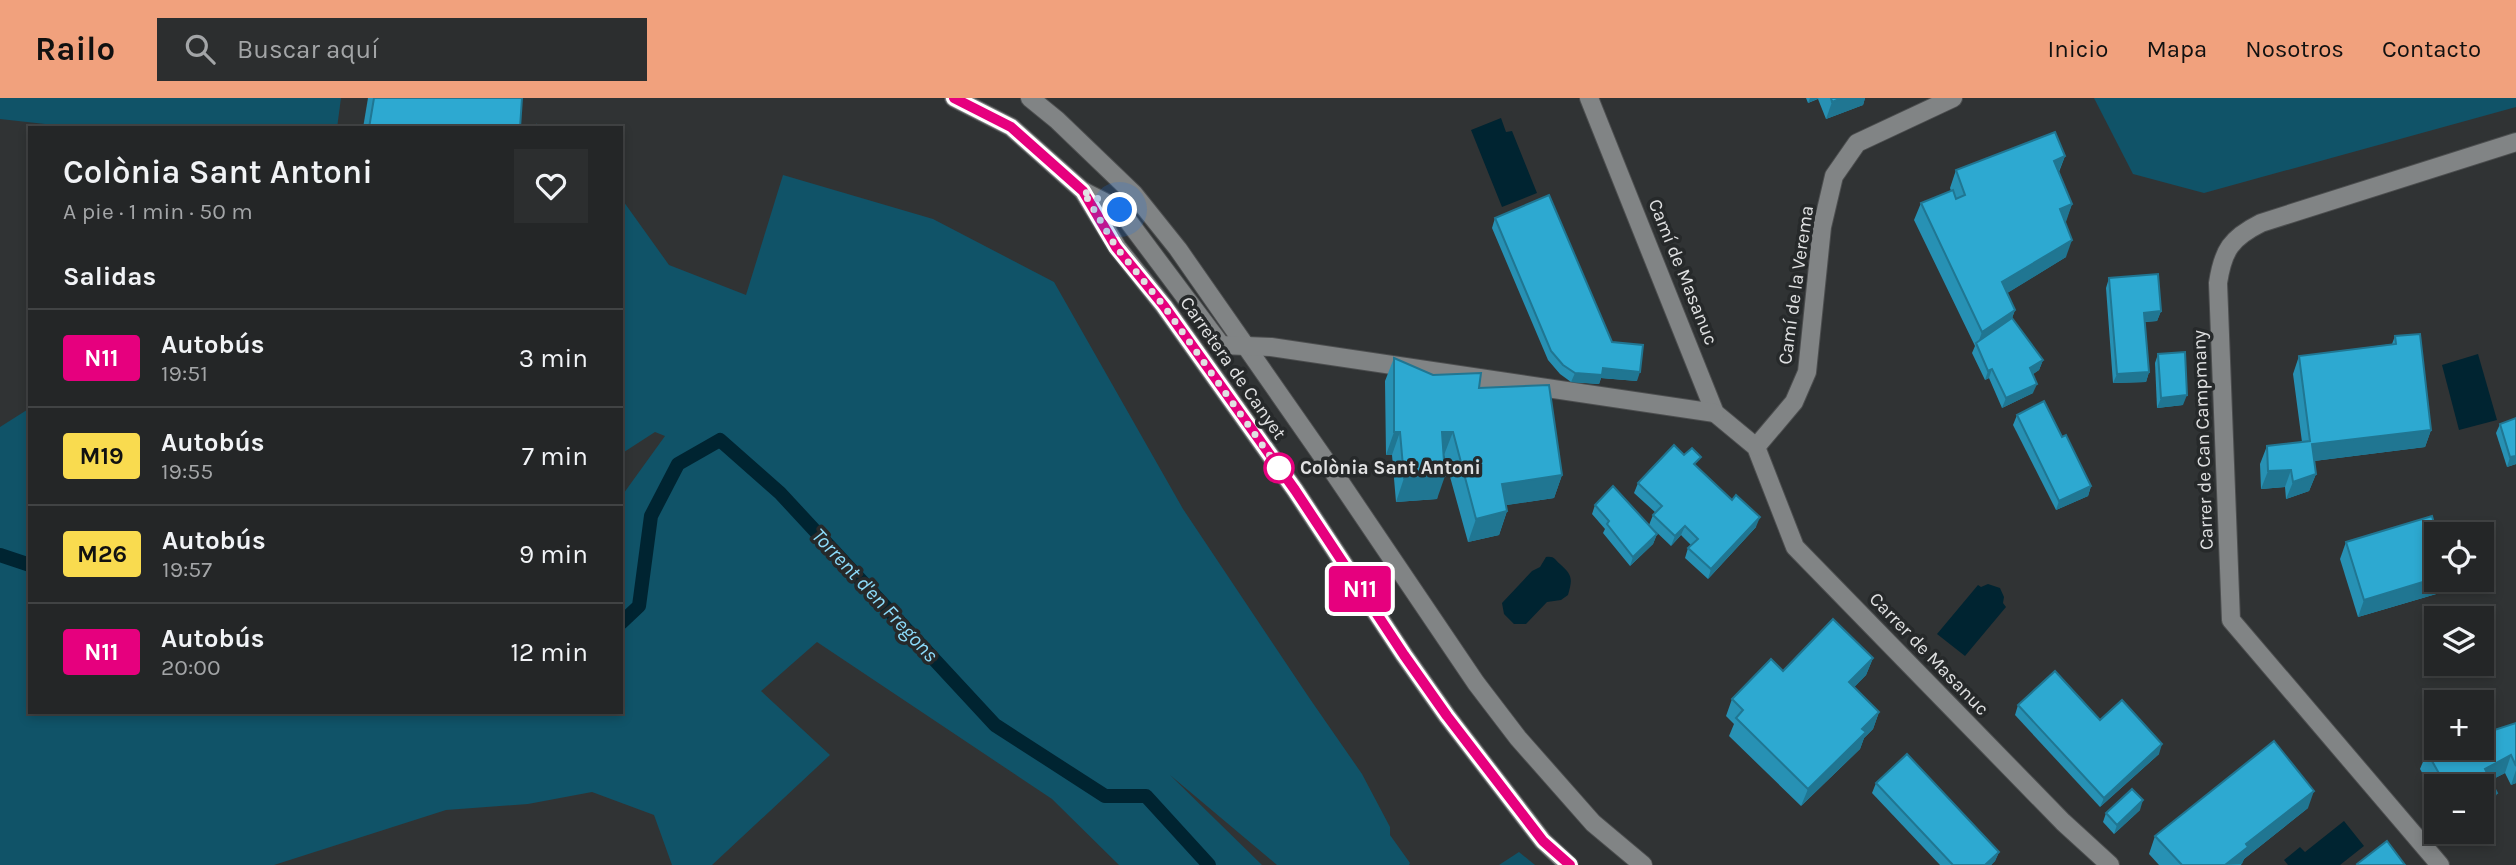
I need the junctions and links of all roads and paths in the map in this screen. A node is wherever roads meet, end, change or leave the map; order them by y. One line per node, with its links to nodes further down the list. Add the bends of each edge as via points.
1 (954, 98): 6 (street, Carretera de Canyet, via 1011,127)
2 (1030, 98): 7 (street, Carretera de Canyet, via 1133,194 1193,267)
3 (1589, 98): 8 (street, Camí de Masanuc)
4 (1953, 98): 9 (street, Camí de la Verema, via 1857,143 1834,176 1822,227 1807,372 1794,402)
5 (2516, 142): 13 (street, Carrer de Can Campmany, via 2261,223 2230,245 2218,283 2231,620)
6 (1083, 191): 7 (street, via 1120,210 1221,345); 10 (street, Carretera de Canyet, via 1116,247 1164,306 1295,490 1485,768 1543,841)
7 (1247, 346): 8 (street); 11 (street, Carretera de Canyet, via 1476,683 1593,823)
8 (1716, 413): 9 (street, Camí de Masanuc)
9 (1756, 447): 12 (street, Carrer de Masanuc, via 1795,547)
10 (1569, 865)
11 (1643, 865)
12 (2110, 865)
13 (2440, 865)

